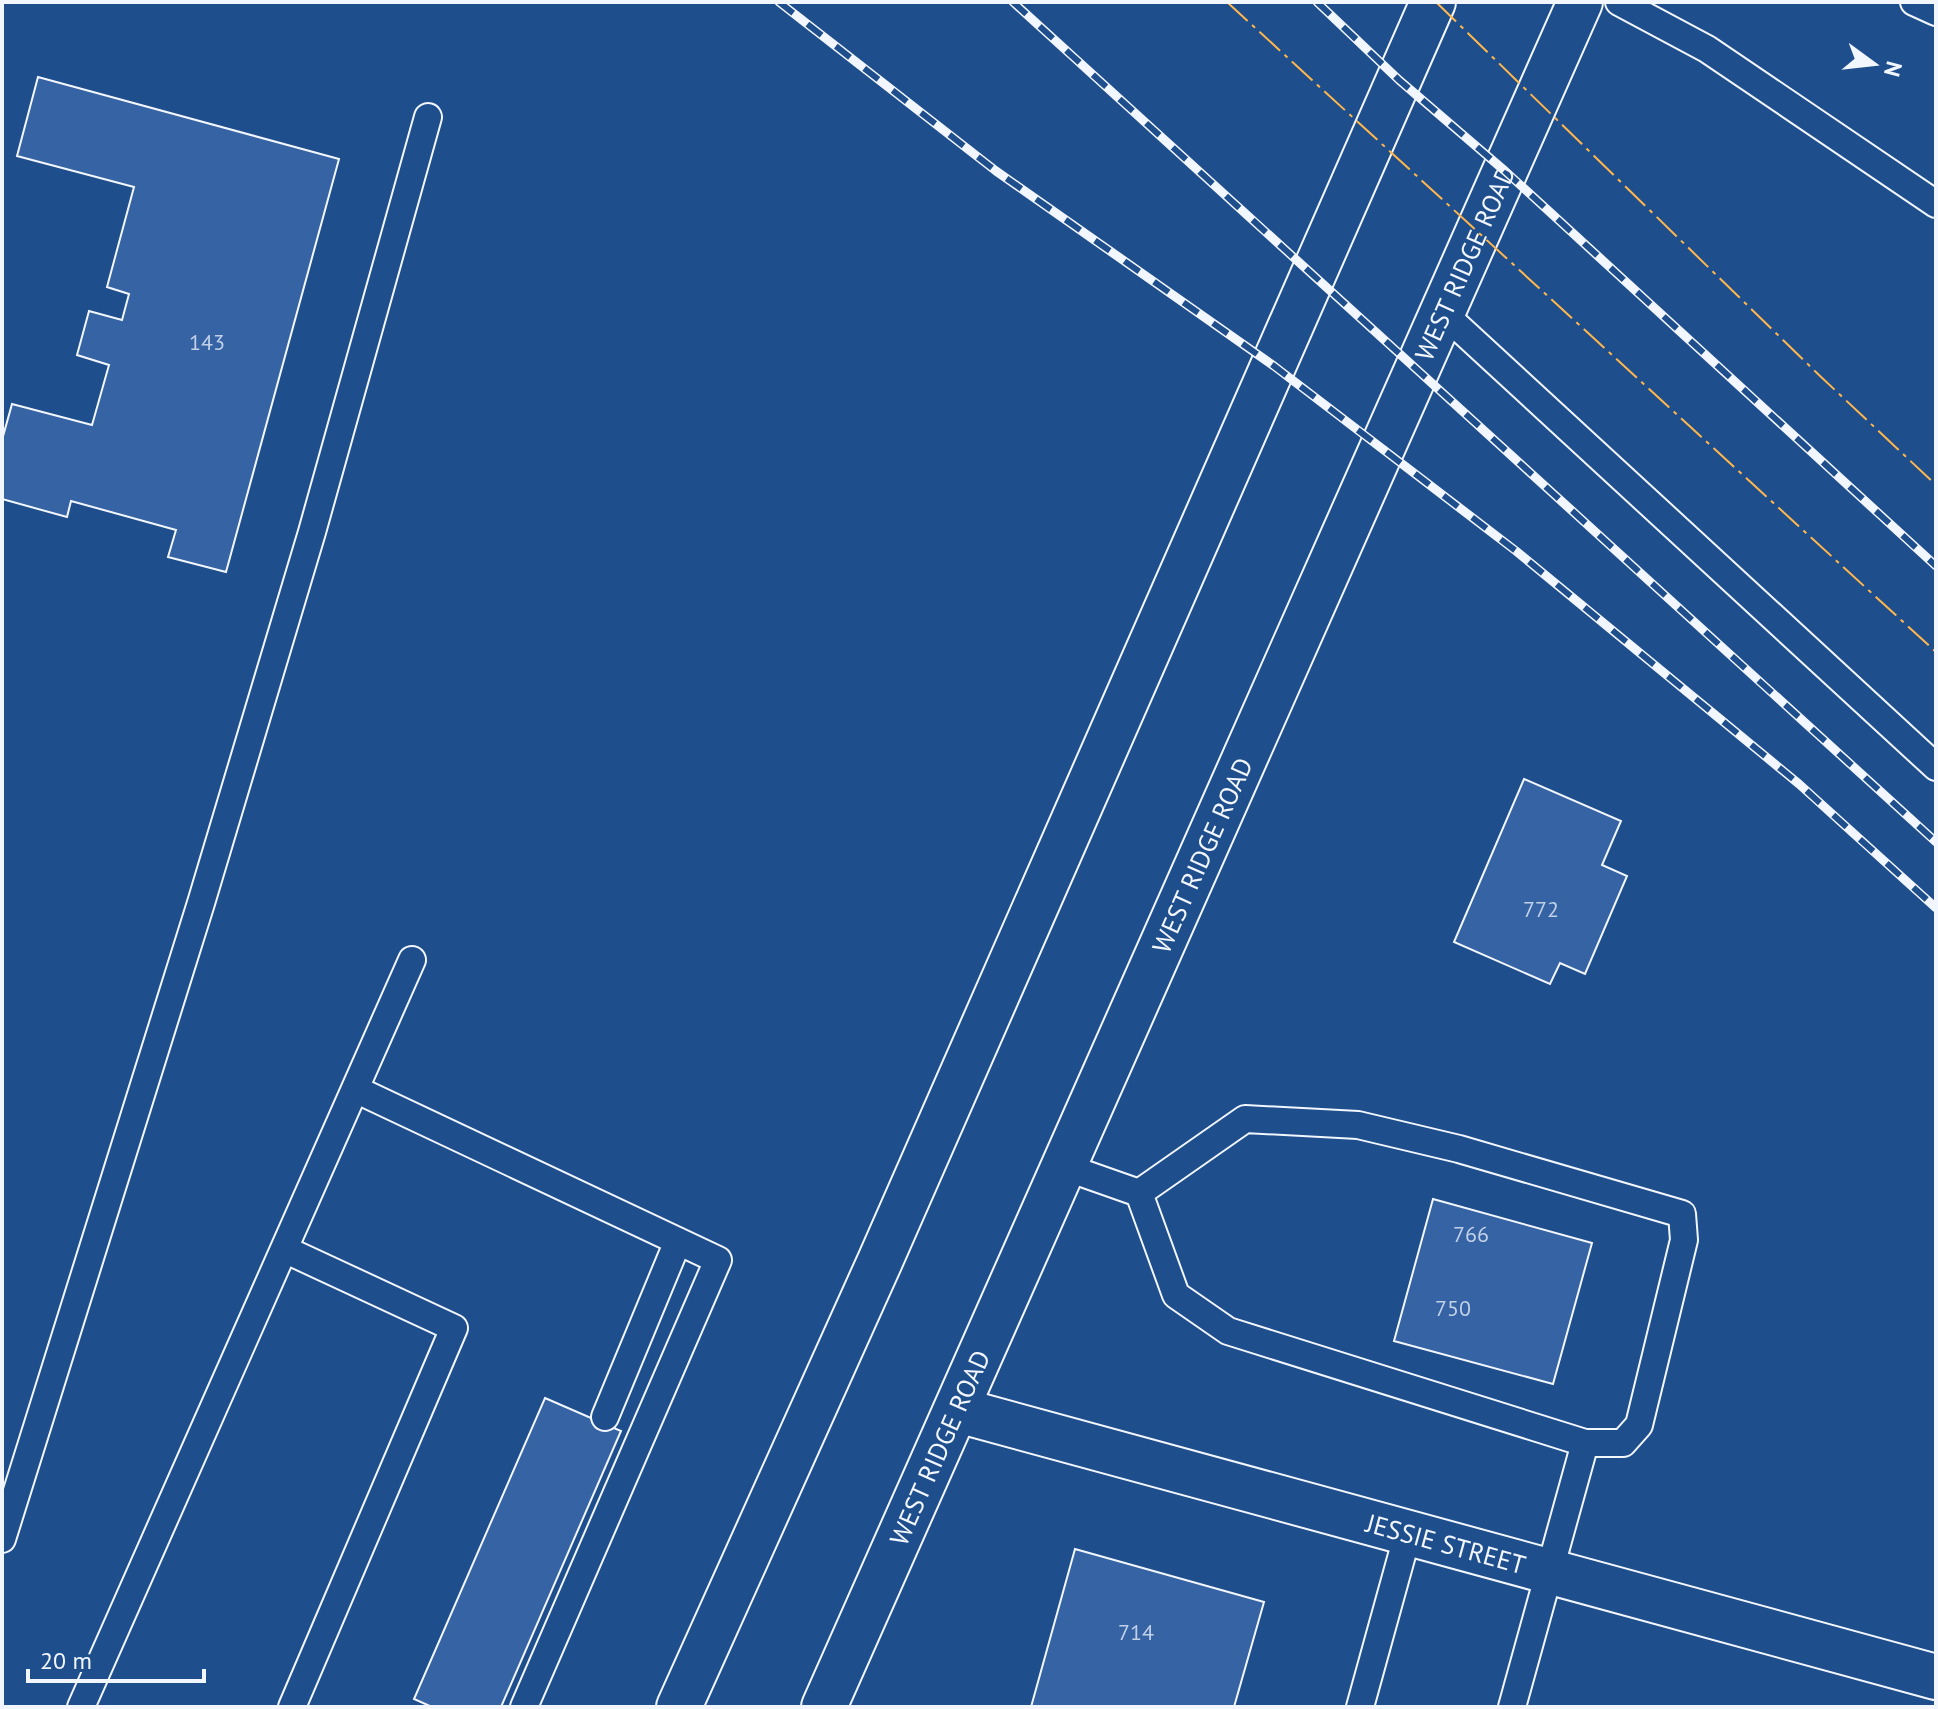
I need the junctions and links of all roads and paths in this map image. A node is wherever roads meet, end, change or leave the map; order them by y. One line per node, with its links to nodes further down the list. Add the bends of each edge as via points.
1 (1433, 2): 26 (main road)
2 (1580, 2): 8 (main road, WEST RIDGE ROAD)
3 (1619, 2): 7 (lane, via 1707,49)
4 (1914, 2): 5 (lane)
5 (1936, 12)
6 (428, 117): 20 (lane, via 312,532)
7 (1936, 204)
8 (1443, 313): 9 (lane); 12 (main road, WEST RIDGE ROAD)
9 (1936, 767)
10 (412, 960): 11 (lane)
11 (355, 1089): 14 (lane); 15 (lane)
12 (1065, 1167): 13 (lane); 16 (main road, WEST RIDGE ROAD)
13 (1139, 1193): 18 (lane, via 1176,1295 1228,1331); 18 (lane, via 1245,1119 1358,1125 1682,1214 1684,1240 1639,1425 1623,1443)
14 (678, 1241): 17 (lane); 25 (lane, via 718,1260)
15 (284, 1249): 23 (lane); 24 (lane, via 454,1328)
16 (958, 1410): 19 (main road, JESSIE STREET); 27 (main road, WEST RIDGE ROAD)
17 (605, 1417)
18 (1585, 1443): 21 (lane)
19 (1408, 1533): 21 (main road, JESSIE STREET); 28 (lane)
20 (2, 1539)
21 (1550, 1571): 22 (main road, JESSIE STREET); 29 (lane)
22 (1936, 1677)
23 (81, 1707)
24 (292, 1707)
25 (524, 1707)
26 (679, 1707)
27 (824, 1707)
28 (1360, 1707)
29 (1512, 1707)

